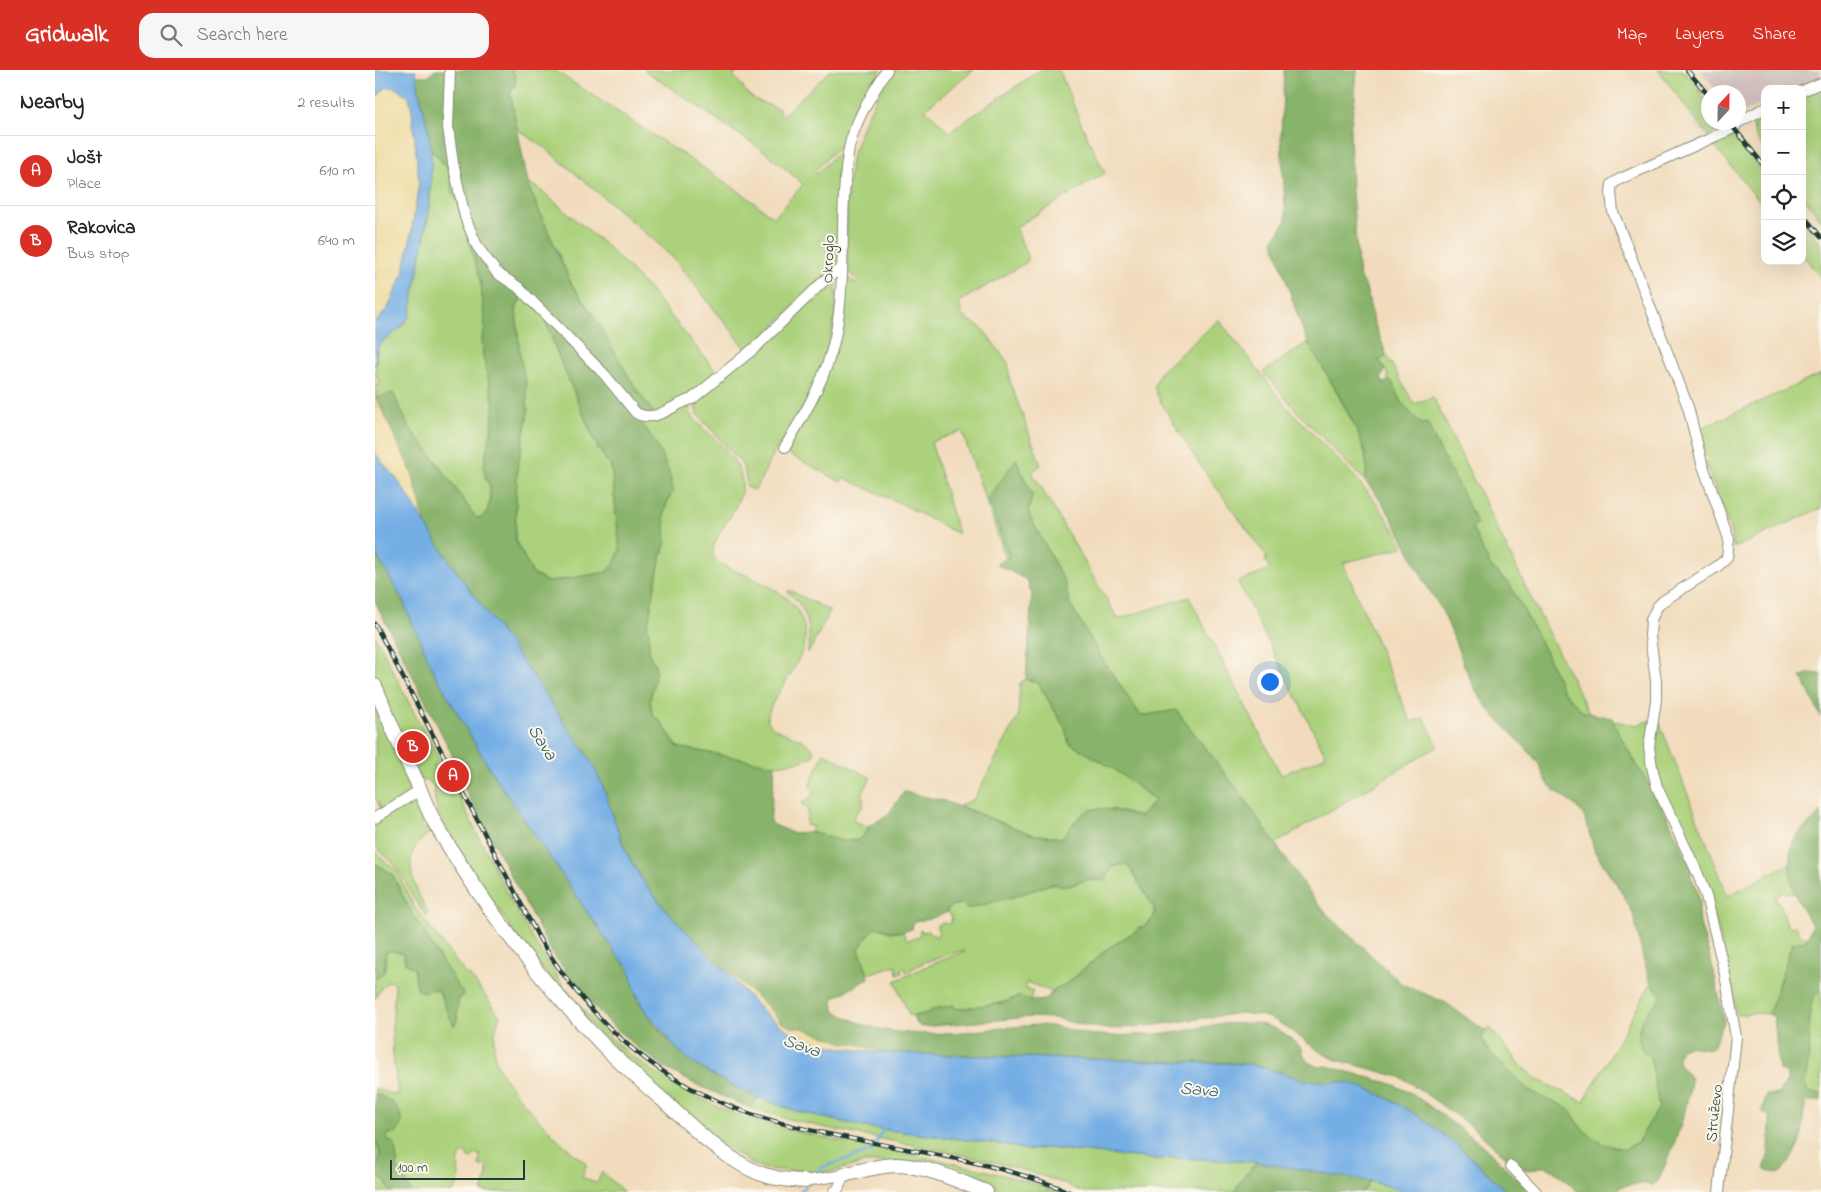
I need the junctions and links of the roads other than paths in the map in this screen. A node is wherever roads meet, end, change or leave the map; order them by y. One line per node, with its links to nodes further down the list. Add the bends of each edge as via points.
1 (449, 70): 8 (street, via 448,127 453,164 465,217 477,246 497,273 518,287 605,375 636,413 653,417 692,399 757,346 829,276)
2 (887, 70): 8 (street, Okroglo, via 869,98 850,147)
3 (1821, 83): 4 (street)
4 (1806, 89)
5 (1761, 110): 6 (street)
6 (1746, 118)
7 (1730, 130): 19 (street, Struževo, via 1620,179 1612,184 1611,192 1613,212 1688,407 1702,462 1729,539 1727,558 1657,607 1651,620 1650,636 1656,681 1649,746 1652,767 1657,787 1697,872 1711,912 1736,1037)
8 (842, 269): 9 (street, Okroglo, via 838,319 831,353 809,406)
9 (785, 447)
10 (375, 686): 11 (street)
11 (420, 790): 12 (street); 15 (street, via 436,824 503,927 537,972 603,1046 731,1158 749,1169 777,1179)
12 (375, 818)
13 (1511, 1166): 18 (street)
14 (844, 1175): 15 (street); 16 (street); 17 (street, via 885,1166 916,1167)
15 (810, 1181)
16 (834, 1192)
17 (986, 1192)
18 (1536, 1192)
19 (1719, 1192)

